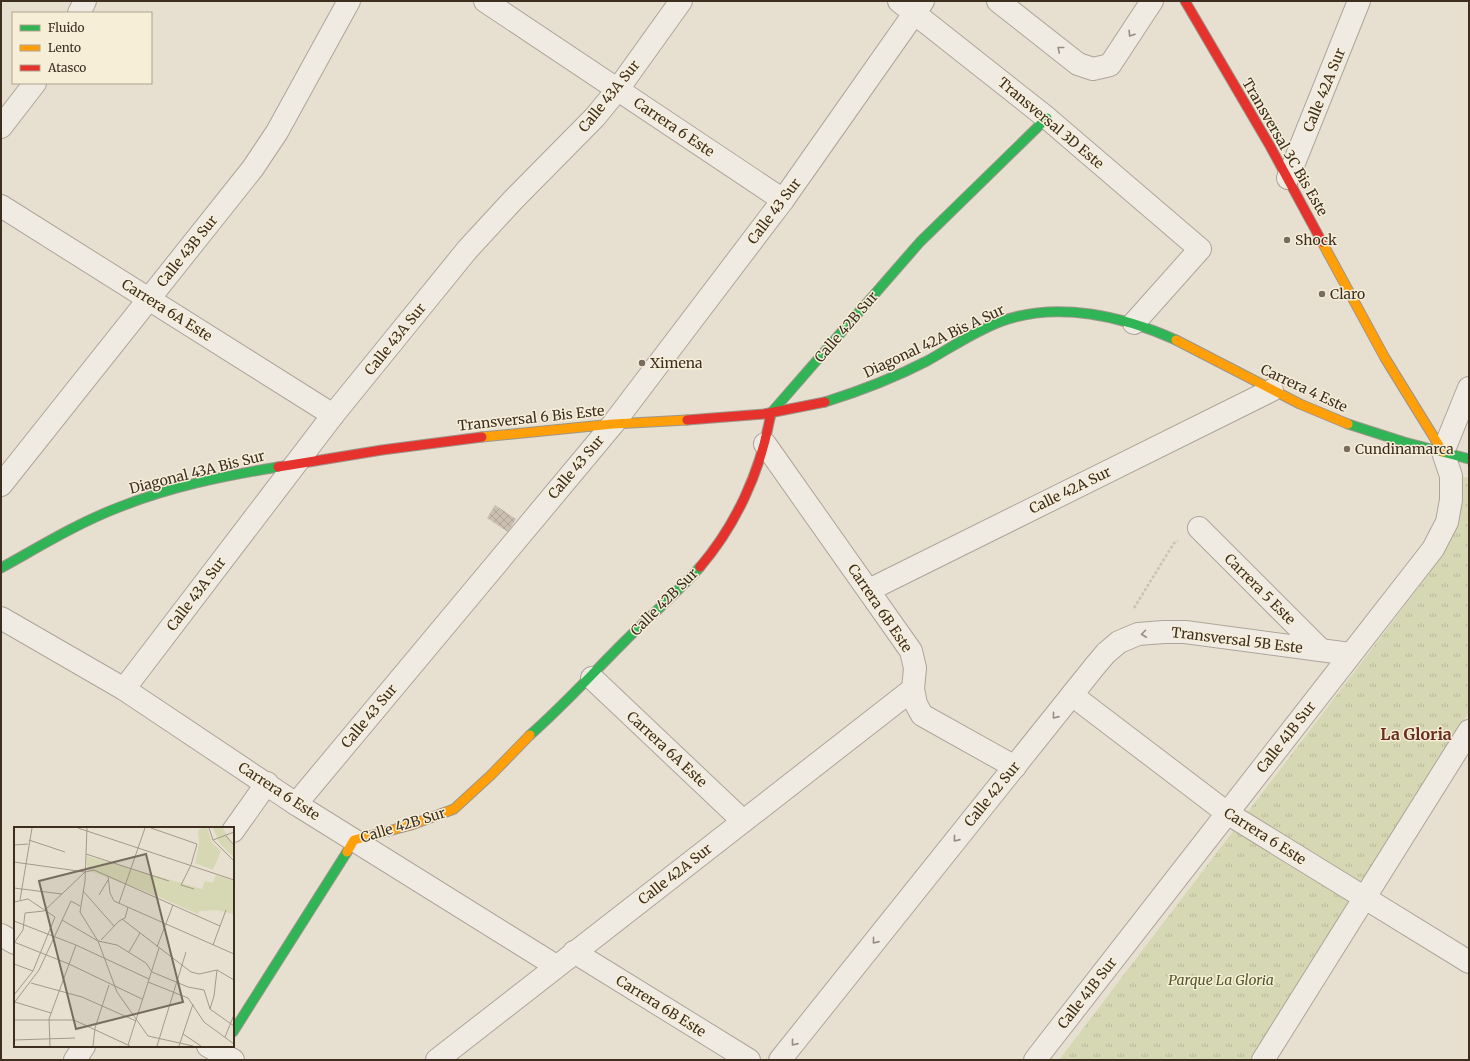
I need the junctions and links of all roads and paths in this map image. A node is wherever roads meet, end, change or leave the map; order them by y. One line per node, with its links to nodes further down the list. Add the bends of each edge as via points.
1 (85, 1): 10 (street)
2 (349, 1): 18 (street, Calle 43B Sur, via 265,150 222,209)
3 (486, 1): 12 (street, Carrera 6 Este)
4 (681, 1): 12 (street, Calle 43A Sur)
5 (998, 1): 6 (street, one-way to 5, via 1110,65 1093,69 1078,64)
6 (1152, 1)
7 (1185, 1): 15 (street, Transversal 3C Bis Este)
8 (1359, 1): 15 (street, Calle 42A Sur)
9 (913, 5): 13 (street, Transversal 3D Este); 16 (street, Calle 43 Sur)
10 (80, 12)
11 (33, 84): 14 (street)
12 (618, 89): 16 (street, Carrera 6 Este); 23 (street, Calle 43A Sur, via 573,140 467,250)
13 (1047, 118): 19 (street, Transversal 3D Este, via 1200,250); 22 (street, Calle 42B Sur, via 920,242)
14 (1, 127)
15 (1288, 178): 26 (street, Transversal 3C Bis Este, via 1394,375)
16 (782, 200): 24 (street, Calle 43 Sur)
17 (1, 206): 18 (street, Carrera 6A Este)
18 (148, 298): 23 (street, Carrera 6A Este); 29 (street, Calle 43B Sur)
19 (1134, 323): 21 (street, Carrera 4 Este, via 1197,351); 22 (street, Diagonal 42A Bis A Sur, via 1087,314 1055,313 1029,315 1004,321 878,383 812,405)
20 (1469, 388): 26 (street)
21 (1272, 390): 26 (street, Carrera 4 Este, via 1301,405 1360,428); 32 (street, Calle 42A Sur)
22 (771, 413): 24 (street, Transversal 6 Bis Este); 25 (street, Calle 42B Sur)
23 (333, 415): 28 (street, Calle 43A Sur)
24 (612, 424): 28 (street, Transversal 6 Bis Este, via 399,446); 45 (street, Calle 43 Sur)
25 (765, 444): 32 (street, Carrera 6B Este); 38 (street, Calle 42B Sur, via 738,512 715,549 686,583 623,643)
26 (1443, 452): 27 (street, Carrera 4 Este); 37 (street, Calle 41B Sur, via 1451,476 1451,500 1447,522 1432,548)
27 (1469, 459)
28 (295, 463): 31 (street, Diagonal 43A Bis Sur, via 249,471 131,503 78,527); 39 (street, Calle 43A Sur)
29 (1, 485)
30 (1199, 528): 33 (path, via 1174,543); 35 (street, Carrera 5 Este)
31 (1, 568)
32 (869, 590): 40 (street, Carrera 6B Este, via 911,651 915,668)
33 (1130, 614)
34 (1, 618): 39 (street, Carrera 6 Este)
35 (1321, 650): 36 (street, Transversal 5B Este, one-way to 36, via 1185,632 1164,632 1138,634 1119,642); 37 (street, Transversal 5B Este)
36 (1106, 653): 41 (street, Calle 42 Sur)
37 (1350, 654): 46 (street, Calle 41B Sur)
38 (592, 678): 47 (street, Carrera 6A Este); 49 (street, Calle 42B Sur, via 454,809 411,825)
39 (124, 689): 44 (street, Carrera 6 Este)
40 (913, 689): 43 (street, Carrera 6B Este, via 916,704 922,715); 47 (street, Calle 42A Sur)
41 (1072, 695): 43 (street, Calle 42 Sur, one-way to 43); 46 (street, Carrera 6 Este)
42 (1469, 731): 50 (street)
43 (1014, 766): 61 (street, Calle 42 Sur, one-way to 61)
44 (266, 783): 45 (street, Carrera 6 Este); 48 (street)
45 (296, 804): 49 (street, Carrera 6 Este)
46 (1227, 813): 50 (street, Carrera 6 Este); 62 (street, Calle 41B Sur)
47 (743, 821): 53 (street, Calle 42A Sur)
48 (234, 830)
49 (354, 840): 55 (street, Carrera 6 Este); 56 (street, Calle 42B Sur)
50 (1364, 897): 54 (street, Carrera 6 Este); 63 (street)
51 (1, 935): 52 (street)
52 (14, 943)
53 (574, 952): 55 (street, Calle 42A Sur); 60 (street, Carrera 6B Este)
54 (1469, 962)
55 (556, 966): 59 (street, Calle 42A Sur)
56 (234, 1030)
57 (83, 1047): 58 (street)
58 (75, 1060)
59 (437, 1060)
60 (749, 1060)
61 (780, 1060)
62 (1035, 1060)
63 (1263, 1060)

